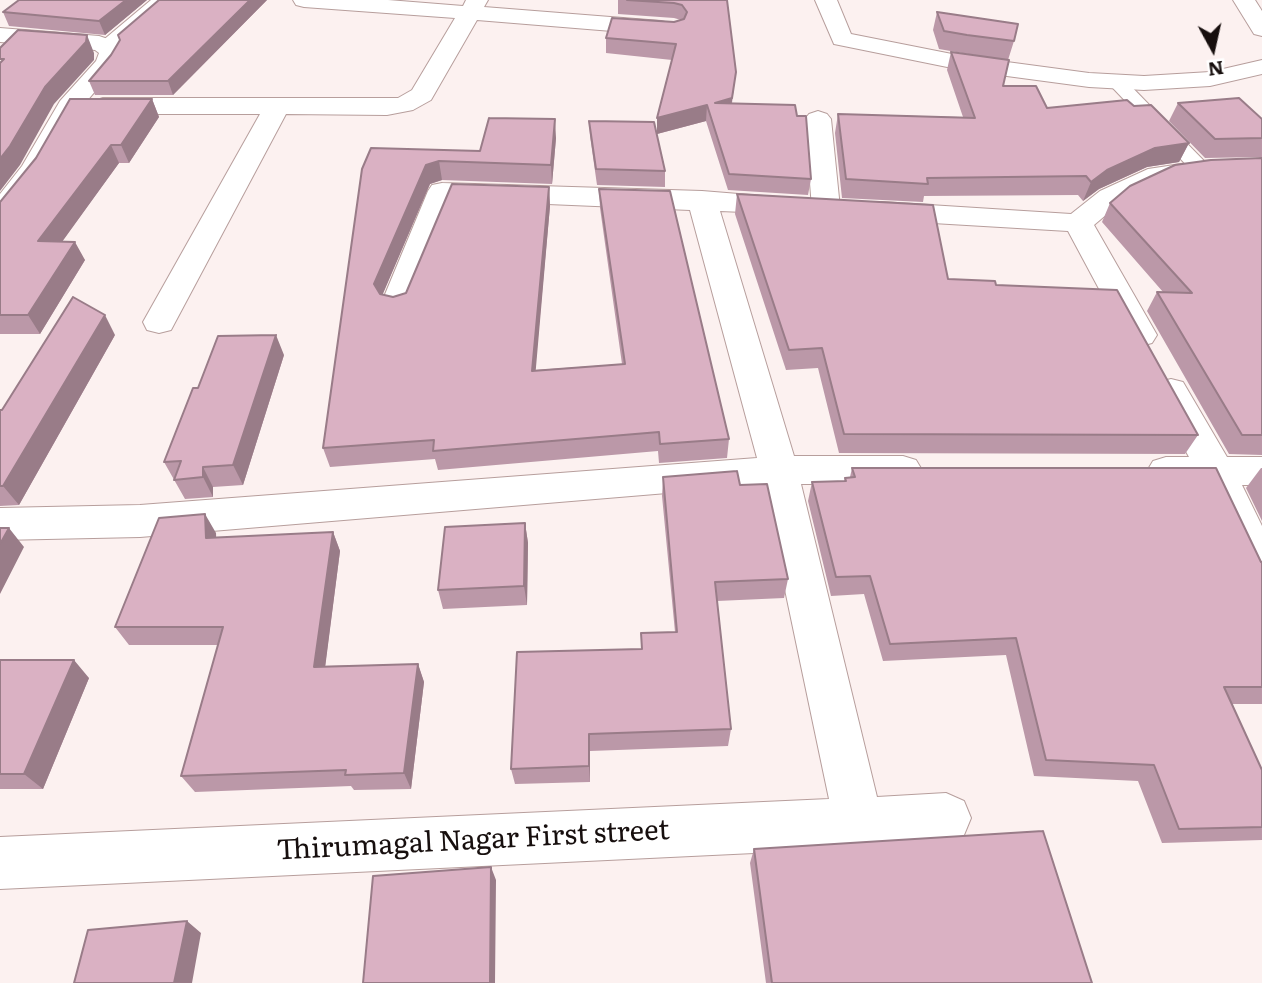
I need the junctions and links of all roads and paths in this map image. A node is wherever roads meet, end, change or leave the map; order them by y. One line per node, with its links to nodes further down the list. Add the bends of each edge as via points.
1 (164, 0): 9 (street)
2 (304, 0): 5 (street)
3 (826, 0): 11 (street, via 842,38 962,63)
4 (1244, 0): 8 (street)
5 (473, 7): 7 (street); 13 (street, via 415,100 387,107)
6 (2, 22): 9 (street)
7 (673, 28)
8 (1262, 29)
9 (109, 47): 12 (street, via 107,63)
10 (1262, 67): 11 (street, via 1210,79)
11 (1116, 81): 16 (lane)
12 (69, 106): 13 (street); 19 (street, via 34,169)
13 (277, 107): 22 (street)
14 (818, 119): 18 (street)
15 (1262, 167): 16 (street)
16 (1201, 169): 20 (street, via 1158,175 1135,184)
17 (702, 200): 18 (street); 21 (street, via 442,191); 23 (street)
18 (826, 208): 20 (street)
19 (0, 213)
20 (1078, 223): 26 (street)
21 (397, 304)
22 (159, 322)
23 (779, 470): 24 (street); 28 (street, via 140,521); 31 (street)
24 (943, 471)
25 (1134, 471): 26 (street)
26 (1216, 471): 27 (street); 29 (street)
27 (1262, 471)
28 (0, 524)
29 (1262, 567)
30 (946, 818): 31 (street, Thirumagal Nagar First street)
31 (859, 823): 32 (street, Thirumagal Nagar First street)
32 (0, 863)

